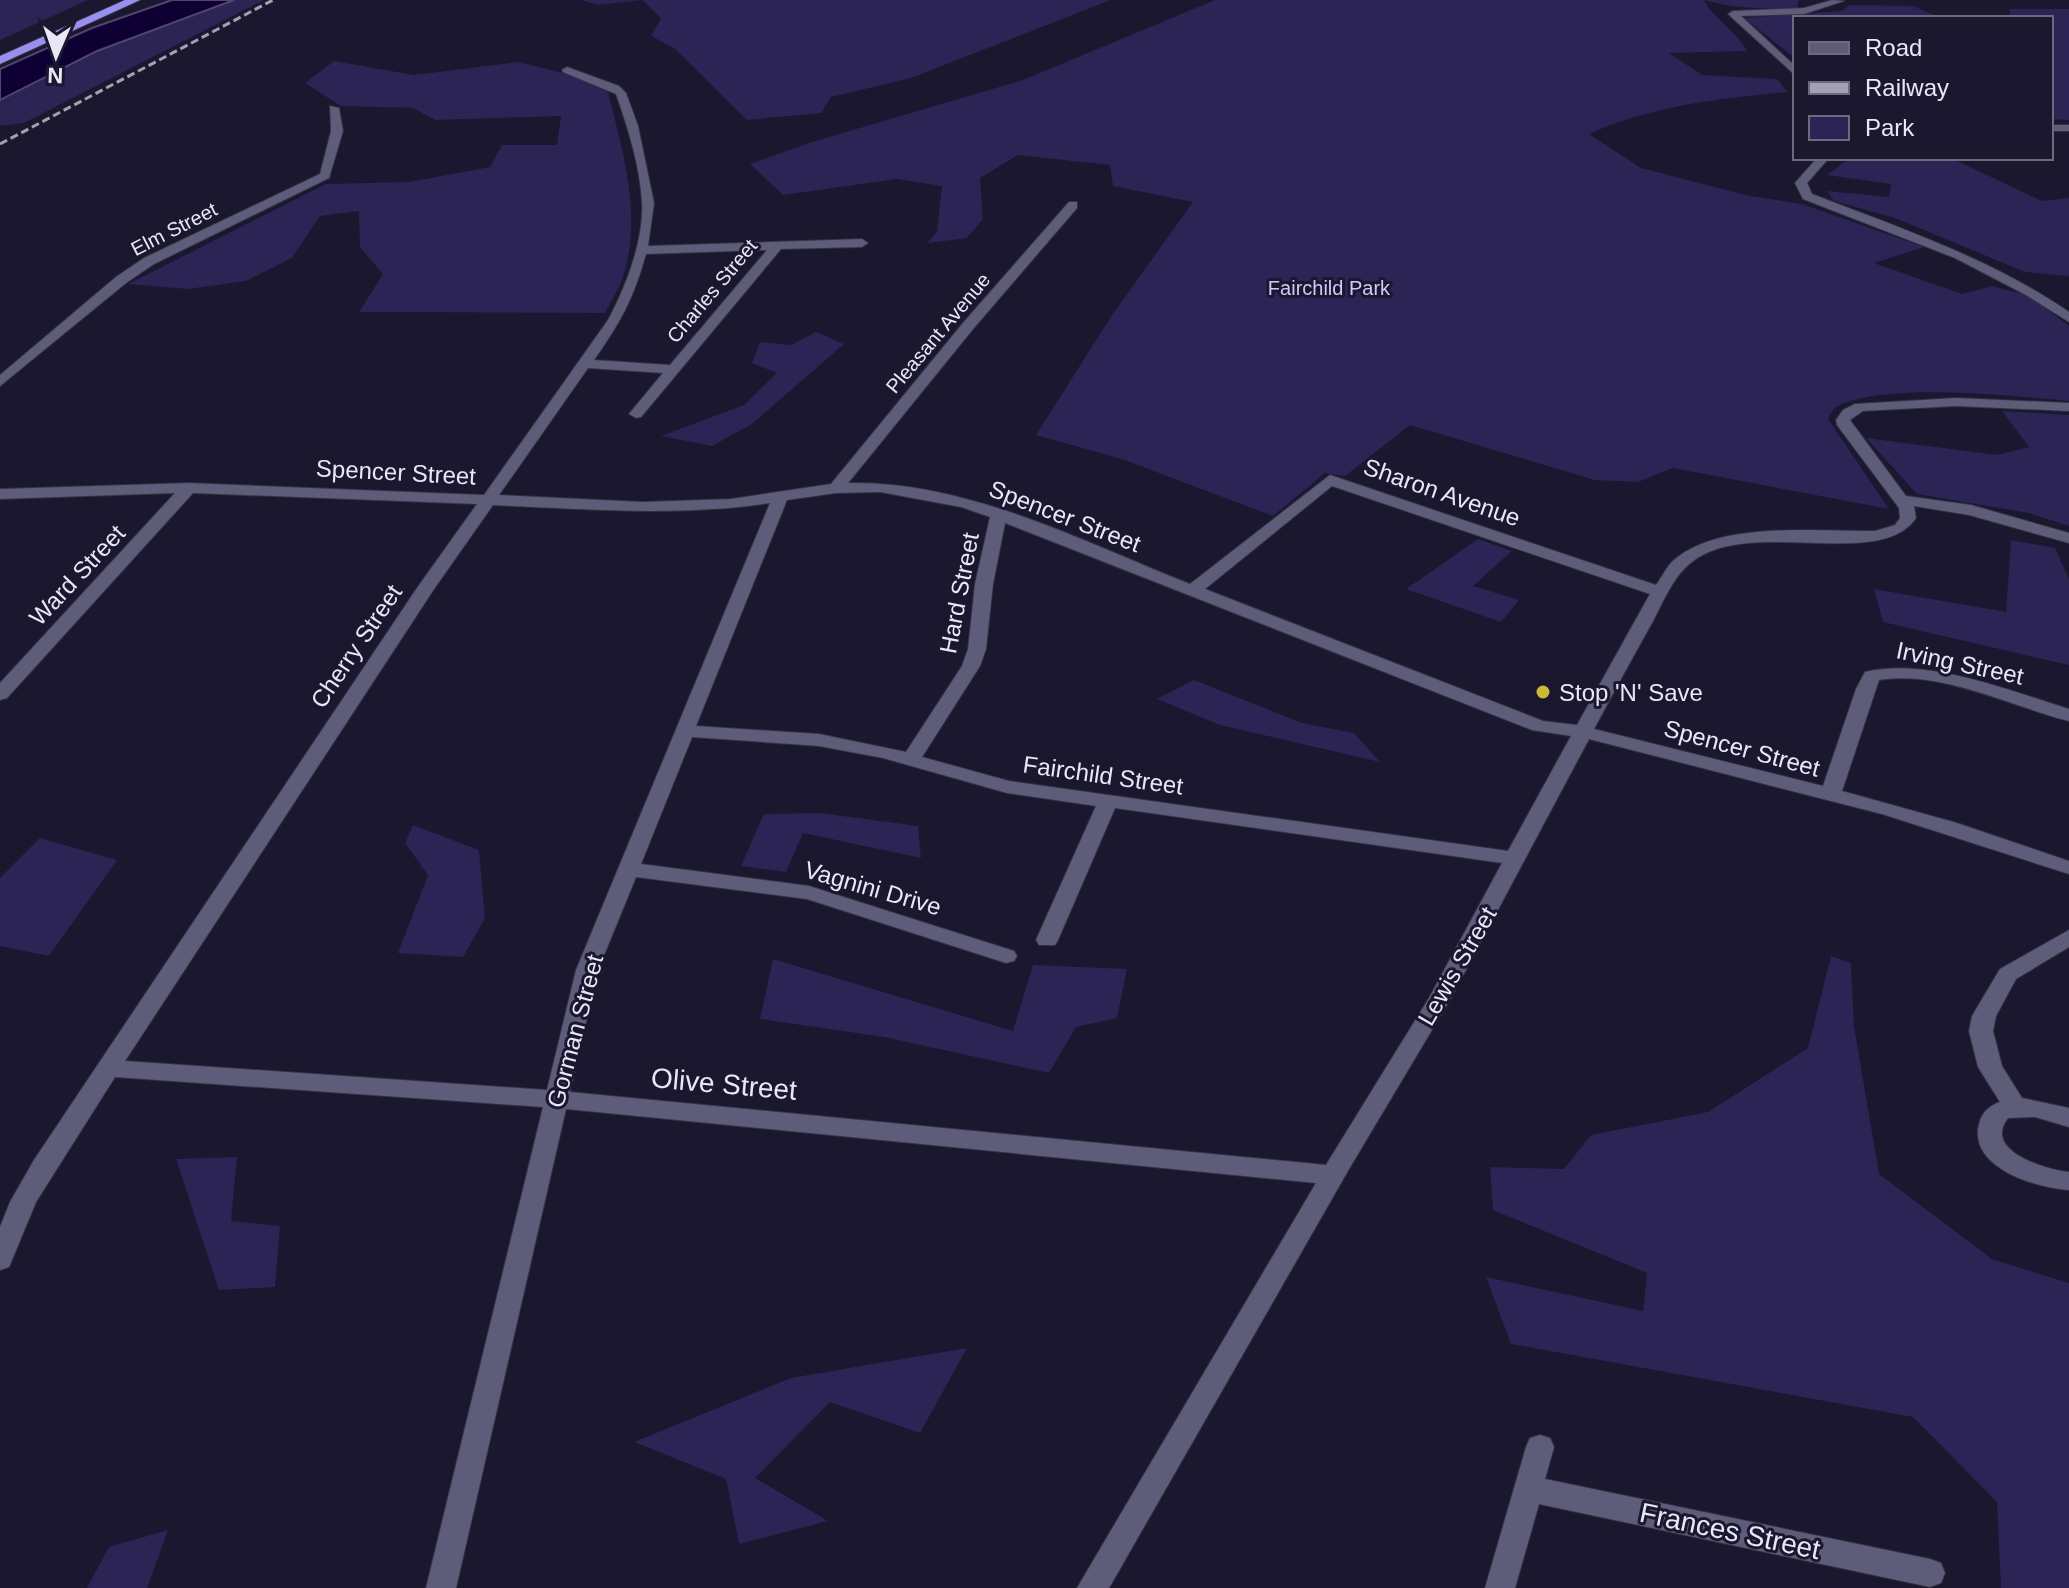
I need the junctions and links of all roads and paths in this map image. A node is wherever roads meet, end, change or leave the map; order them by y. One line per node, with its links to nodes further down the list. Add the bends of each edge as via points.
1 (110, 0): 6 (highway)
2 (134, 0): 5 (highway)
3 (141, 0): 5 (highway)
4 (1839, 1): 9 (street, via 1804,11 1733,14)
5 (96, 17): 7 (highway)
6 (0, 49)
7 (0, 60)
8 (567, 70): 15 (street, Cherry Street, via 621,93 648,203)
9 (1793, 70)
10 (334, 108): 19 (street, Elm Street, via 337,131 325,176 149,261)
11 (1821, 160): 16 (street, via 1801,183 1812,199 1959,255)
12 (1073, 205): 23 (street, Pleasant Avenue)
13 (862, 243): 14 (street)
14 (777, 246): 15 (street); 18 (street, Charles Street)
15 (641, 250): 17 (street, Cherry Street, via 628,295)
16 (2069, 318)
17 (585, 364): 18 (street, Charles Street); 27 (street, Cherry Street)
18 (672, 369): 21 (street)
19 (0, 382)
20 (2069, 407): 26 (street, via 1913,402 1848,413 1844,425)
21 (636, 414)
22 (189, 488): 24 (street, Spencer Street); 27 (street, Spencer Street); 32 (street, Ward Street)
23 (836, 488): 25 (street, Spencer Street); 28 (street, Spencer Street, via 906,490)
24 (0, 494)
25 (780, 497): 27 (street, Spencer Street, via 657,507); 34 (street, Gorman Street)
26 (1903, 500): 29 (street, via 1971,510); 31 (street, Lewis Street, via 1908,518 1893,532 1719,542 1679,564)
27 (485, 501): 45 (street, Cherry Street)
28 (999, 515): 30 (street, Spencer Street); 36 (street, Hard Street, via 971,666)
29 (2069, 538)
30 (1192, 591): 31 (street, Sharon Avenue, via 1330,480); 35 (street, Spencer Street, via 1539,726)
31 (1660, 592): 35 (street, Lewis Street)
32 (0, 694)
33 (2069, 715): 37 (street, Irving Street, via 1940,680 1885,671 1872,676 1865,689)
34 (685, 731): 36 (street, Fairchild Street, via 819,740); 41 (street, Gorman Street)
35 (1583, 732): 37 (street, Spencer Street); 39 (street, Lewis Street)
36 (911, 759): 38 (street, Fairchild Street, via 1007,787)
37 (1830, 796): 40 (street, Spencer Street, via 1962,831)
38 (1108, 802): 39 (street, Fairchild Street); 43 (street)
39 (1517, 859): 49 (street, Lewis Street)
40 (2069, 868)
41 (628, 869): 44 (street, Vagnini Drive, via 809,893); 46 (street, Gorman Street, via 587,970)
42 (2069, 937): 47 (street, via 2008,974 1984,1016 1981,1031 1990,1067)
43 (1047, 940)
44 (1006, 956)
45 (108, 1068): 46 (street, Olive Street); 51 (street, Cherry Street, via 23,1202)
46 (556, 1099): 49 (street, Olive Street); 55 (street, Gorman Street)
47 (2015, 1107): 48 (street, via 2046,1109); 50 (street, via 1993,1119 1992,1141 2030,1173)
48 (2069, 1118)
49 (1333, 1175): 56 (street, Lewis Street)
50 (2069, 1181)
51 (0, 1260)
52 (1540, 1447): 53 (street)
53 (1530, 1489): 54 (street, Frances Street); 57 (street)
54 (1930, 1573)
55 (441, 1588)
56 (1092, 1588)
57 (1500, 1588)

